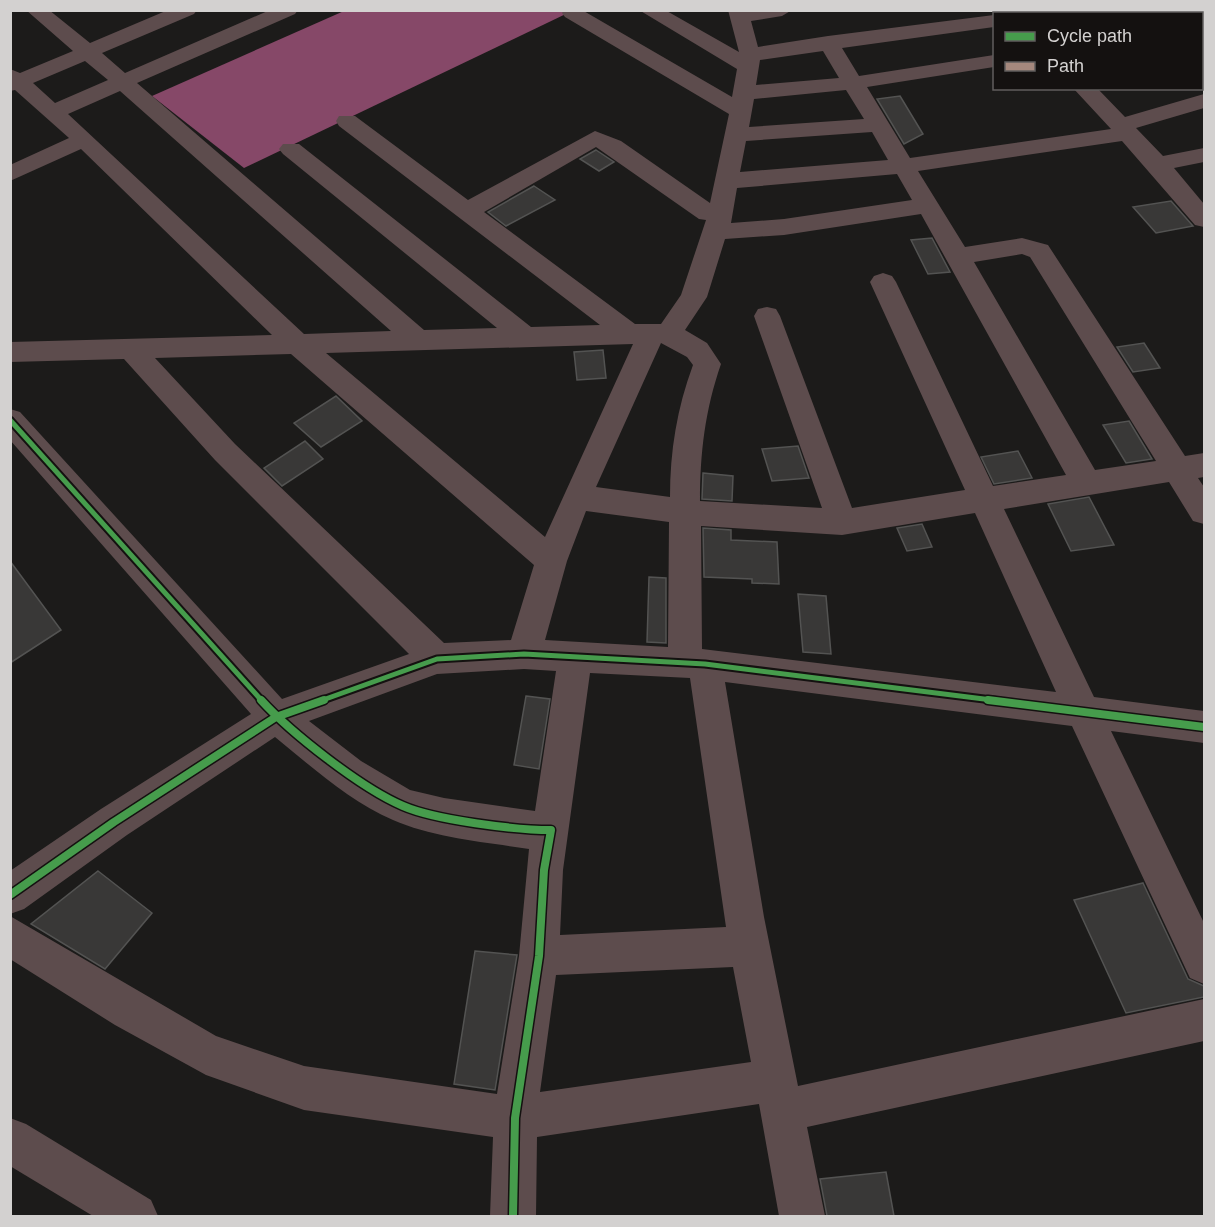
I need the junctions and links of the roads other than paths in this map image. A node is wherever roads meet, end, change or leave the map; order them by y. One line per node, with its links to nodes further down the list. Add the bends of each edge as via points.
1 (36, 10): 10 (street)
2 (187, 10): 10 (street)
3 (288, 10): 14 (street)
4 (649, 10): 11 (street)
5 (782, 10): 7 (street)
6 (572, 13): 18 (street)
7 (739, 13): 11 (street)
8 (993, 21): 9 (street)
9 (828, 42): 11 (street); 15 (street)
10 (88, 52): 13 (street); 14 (street)
11 (749, 60): 18 (street)
12 (993, 61): 15 (street)
13 (13, 80): 19 (street)
14 (123, 82): 19 (street); 40 (street)
15 (853, 82): 18 (street); 21 (street)
16 (1086, 90): 22 (street)
17 (1204, 101): 22 (street)
18 (743, 102): 23 (street)
19 (53, 112): 24 (street)
20 (347, 121): 32 (street)
21 (879, 125): 23 (street); 28 (street)
22 (1124, 129): 27 (street); 28 (street)
23 (736, 135): 30 (street)
24 (84, 139): 29 (street); 41 (street)
25 (291, 149): 39 (street)
26 (1204, 155): 27 (street)
27 (1158, 164): 33 (street)
28 (904, 166): 30 (street); 31 (street)
29 (10, 174)
30 (727, 180): 34 (street)
31 (928, 205): 34 (street, via 784,227); 35 (street)
32 (467, 211): 34 (street, via 595,138 613,146); 38 (street)
33 (1204, 219)
34 (711, 222): 38 (street, via 694,297)
35 (958, 256): 45 (street, via 1022,246 1039,251); 46 (street)
36 (883, 282): 48 (street)
37 (767, 316): 51 (street)
38 (650, 334): 39 (street); 47 (street); 49 (street, via 697,350 707,364 685,454)
39 (528, 339): 40 (street)
40 (420, 342): 41 (street)
41 (299, 345): 42 (street); 52 (street)
42 (131, 349): 43 (street); 55 (street, via 225,452)
43 (10, 352)
44 (10, 420): 58 (street)
45 (1192, 467): 46 (street); 50 (street)
46 (1087, 484): 48 (street)
47 (576, 497): 49 (street); 52 (street)
48 (986, 500): 51 (street); 57 (street)
49 (685, 512): 51 (street); 56 (street)
50 (1204, 512)
51 (842, 522)
52 (551, 561): 53 (street)
53 (524, 654): 54 (street); 55 (street)
54 (575, 657): 56 (street); 60 (street)
55 (437, 659): 58 (street)
56 (695, 663): 57 (street); 63 (street)
57 (1084, 712): 59 (street); 65 (street)
58 (276, 717): 60 (street, via 348,773 403,806 528,830); 61 (street)
59 (1204, 727)
60 (551, 830): 64 (street, via 543,870)
61 (10, 895)
62 (10, 936): 68 (street, via 207,1054 304,1088)
63 (750, 946): 64 (street); 67 (street)
64 (539, 956): 68 (street)
65 (1204, 964)
66 (1204, 1020): 67 (street)
67 (779, 1096): 68 (street); 72 (street)
68 (515, 1118): 71 (street)
69 (10, 1140): 70 (street)
70 (135, 1216)
71 (513, 1216)
72 (802, 1216)

